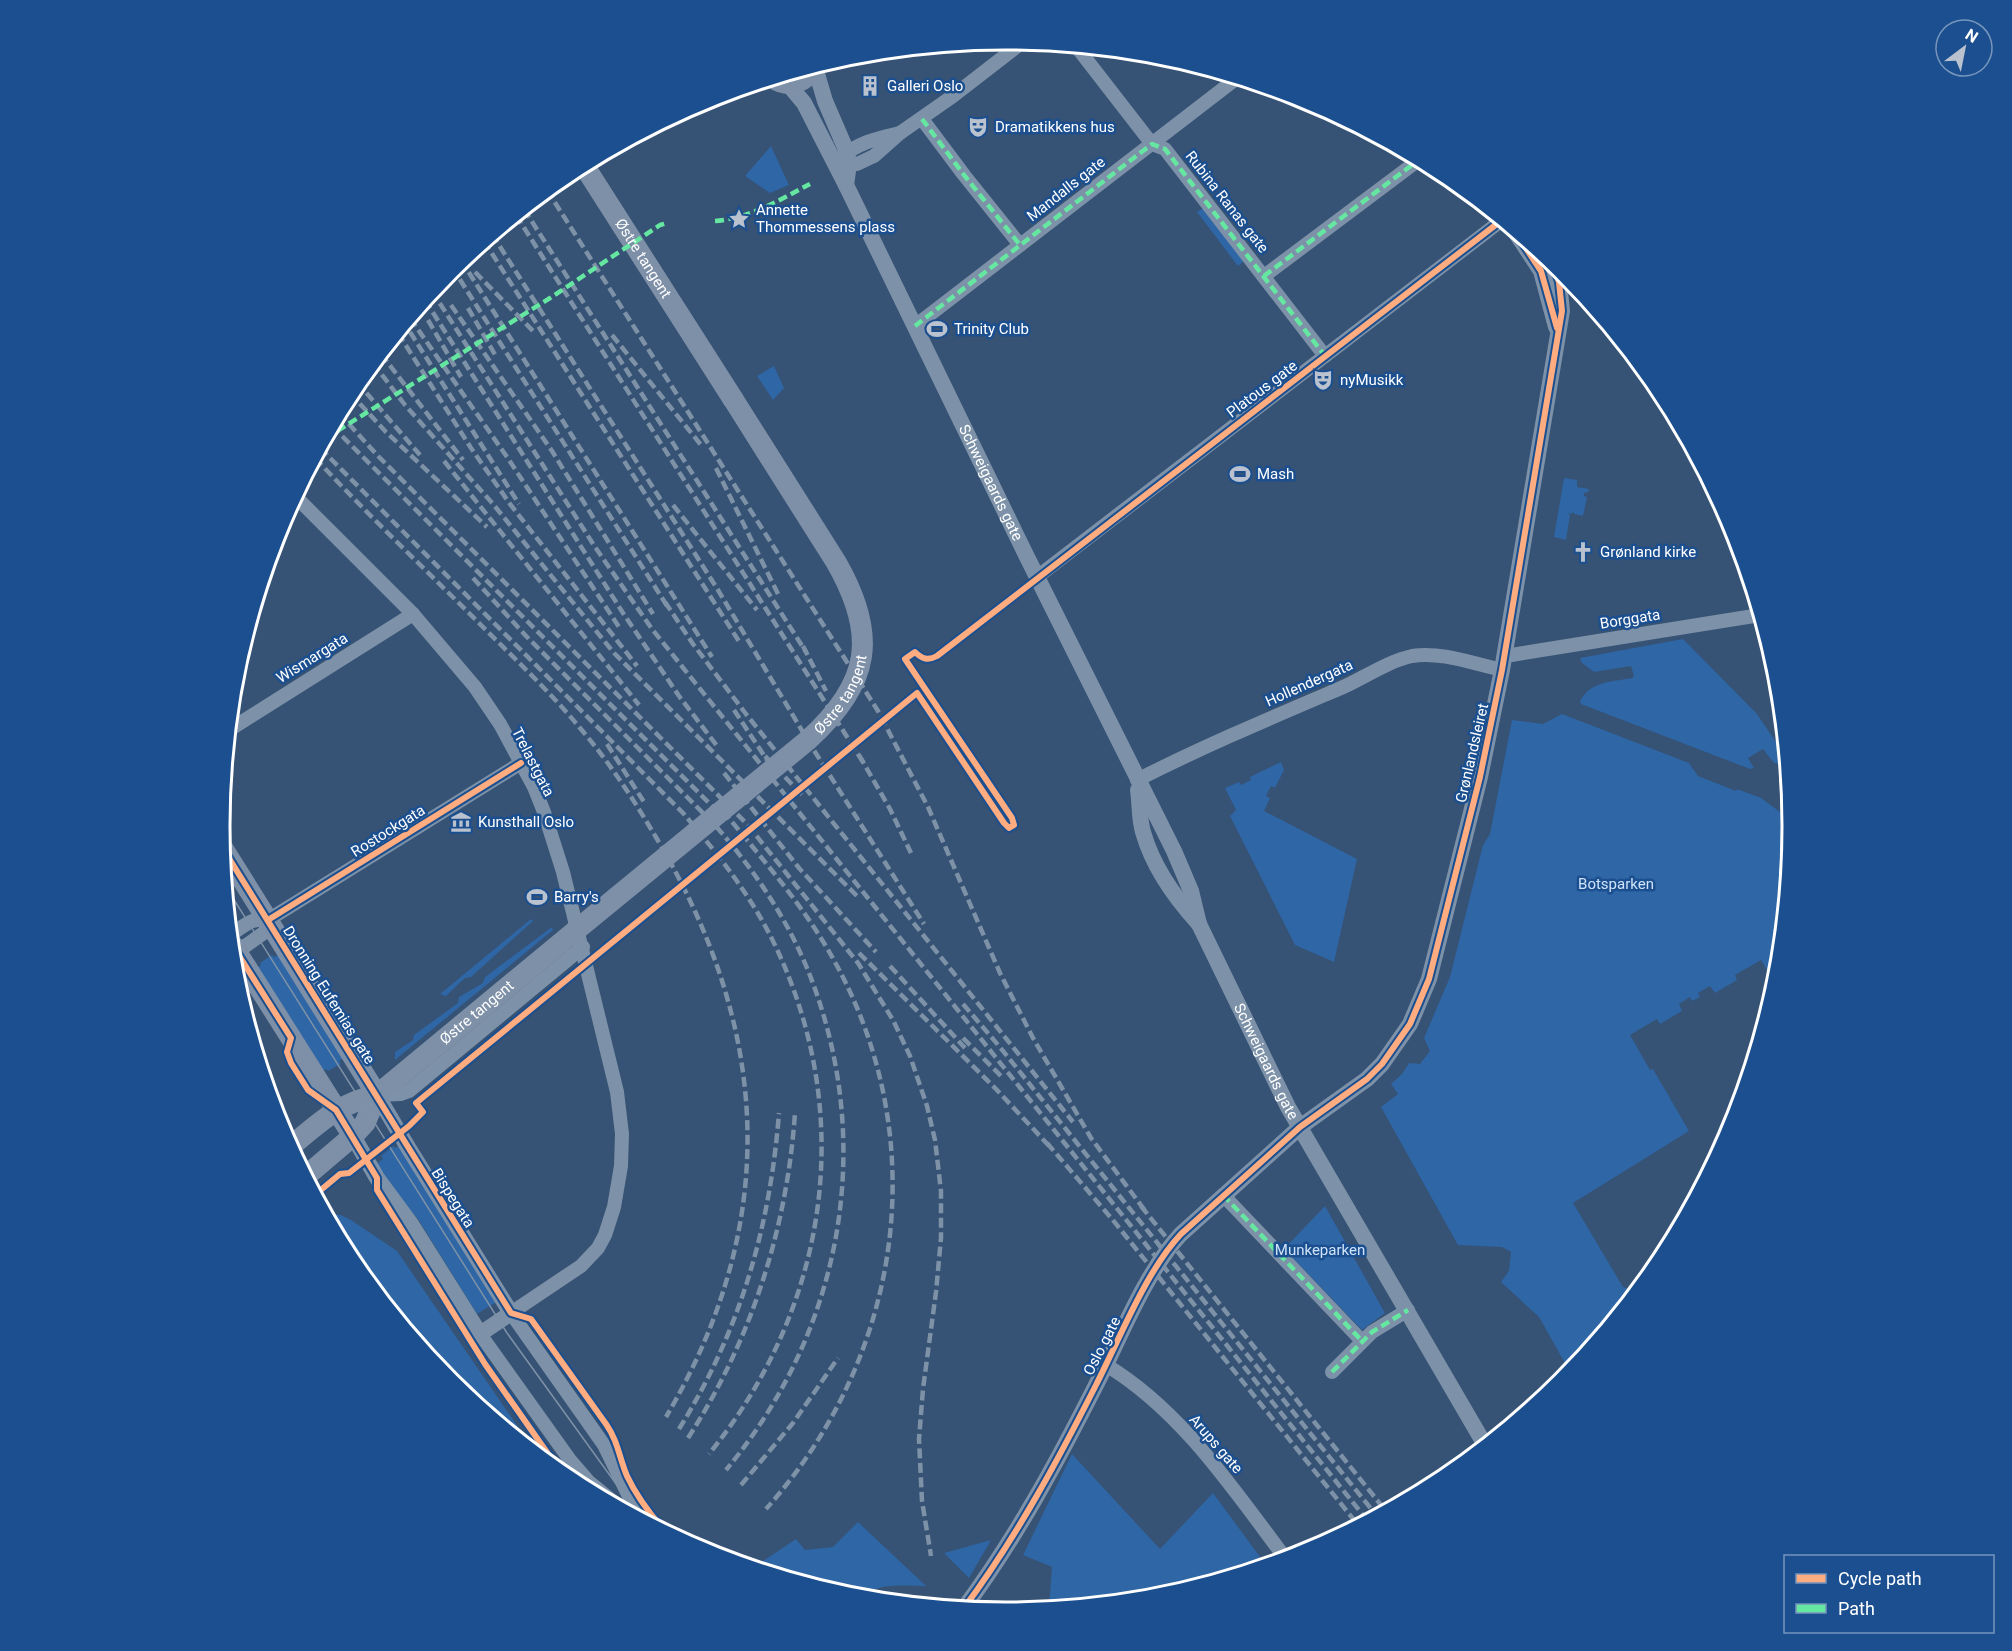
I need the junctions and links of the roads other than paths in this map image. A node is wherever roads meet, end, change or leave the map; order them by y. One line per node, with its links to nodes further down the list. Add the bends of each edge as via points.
1 (1012, 50): 8 (street)
2 (1082, 53): 9 (street, Rubina Ranas gate)
3 (817, 73): 10 (street, Schweigaards gate)
4 (808, 75): 5 (highway, via 804,80)
5 (790, 81)
6 (782, 83): 10 (street, Schweigaards gate, via 804,103)
7 (1230, 83): 9 (street, Mandalls gate)
8 (922, 119): 10 (street, via 900,133 875,138); 14 (street)
9 (1152, 144): 14 (street, Mandalls gate); 15 (street, Rubina Ranas gate, via 1165,150)
10 (843, 160): 17 (street, Schweigaards gate, via 846,185)
11 (1413, 165): 15 (street)
12 (588, 172): 32 (highway, Østre tangent, bridge, via 836,562 861,619 861,660 856,681 833,715 808,740)
13 (1496, 225): 18 (street, Platous gate)
14 (1020, 245): 17 (street, Mandalls gate)
15 (1264, 276): 18 (street, Rubina Ranas gate)
16 (1555, 277): 23 (street, Grønlandsleiret, via 1562,294 1562,311)
17 (915, 326): 20 (street, Schweigaards gate)
18 (1325, 356): 20 (street, Platous gate)
19 (301, 502): 21 (street, Trelastgata)
20 (1037, 577): 26 (street, Schweigaards gate)
21 (413, 614): 24 (street, Wismargata); 25 (street, Trelastgata, via 475,687)
22 (1753, 616): 23 (street, Borggata)
23 (1503, 663): 26 (street, Hollendergata, via 1432,655 1396,661); 34 (street, Grønlandsleiret, via 1480,777 1418,1010 1374,1072)
24 (237, 725)
25 (521, 763): 28 (street, Rostockgata); 30 (street, Trelastgata, via 544,812)
26 (1137, 780): 34 (street, Schweigaards gate, via 1182,870 1199,924)
27 (231, 862): 28 (highway, Dronning Eufemias gate)
28 (268, 920): 29 (street, Rostockgata, via 265,932); 32 (highway, Dronning Eufemias gate)
29 (240, 946)
30 (583, 947): 32 (street, via 409,1091); 40 (street, Trelastgata, via 619,1104 623,1150 618,1185 598,1248 580,1266)
31 (243, 962): 33 (highway)
32 (377, 1095): 33 (highway, via 351,1101); 35 (highway); 40 (street, Bispegata)
33 (336, 1110): 35 (highway); 36 (highway)
34 (1300, 1126): 38 (street, Oslo gate); 39 (street, Schweigaards gate)
35 (353, 1136): 37 (highway); 41 (street)
36 (297, 1141)
37 (311, 1171)
38 (1223, 1195): 42 (street); 43 (street, Oslo gate, via 1168,1249)
39 (1408, 1310): 42 (street); 45 (street, Schweigaards gate)
40 (511, 1312): 41 (street, Trelastgata); 47 (street, Bispegata, via 604,1445)
41 (480, 1334): 46 (street)
42 (1362, 1341): 44 (street)
43 (1106, 1365): 48 (street, Arups gate, via 1123,1375 1193,1439); 49 (street, Oslo gate, via 1023,1520)
44 (1332, 1372)
45 (1481, 1438)
46 (585, 1477)
47 (634, 1506)
48 (1280, 1551)
49 (969, 1601)

